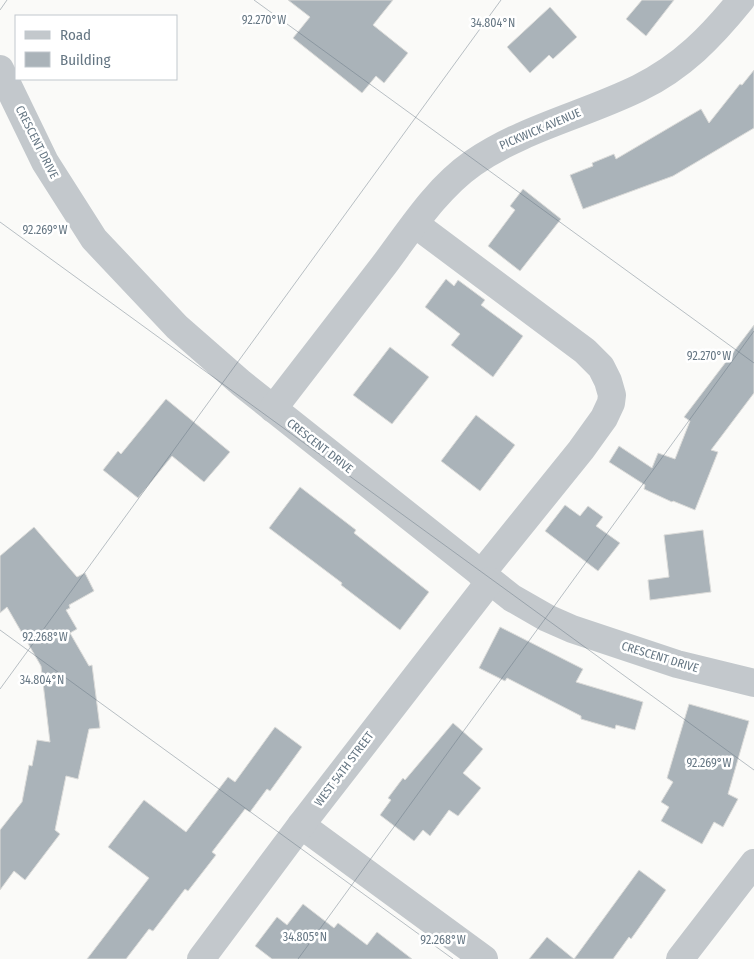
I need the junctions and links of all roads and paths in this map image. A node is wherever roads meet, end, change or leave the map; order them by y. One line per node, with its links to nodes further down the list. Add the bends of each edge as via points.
1 (741, 0): 3 (street, PICKWICK AVENUE, via 708,40 686,59 639,88 498,147 458,174)
2 (0, 69): 4 (street, CRESCENT DRIVE, via 44,162 94,239 177,328)
3 (414, 224): 4 (street, PICKWICK AVENUE); 5 (street, WEST 54TH STREET, via 584,351 601,367 612,396 604,418)
4 (274, 409): 5 (street, CRESCENT DRIVE)
5 (486, 578): 6 (street, CRESCENT DRIVE, via 519,602 572,629 677,664); 7 (street, WEST 54TH STREET)
6 (754, 683)
7 (301, 826): 9 (street, WEST 54TH STREET); 10 (street)
8 (754, 863): 11 (street)
9 (201, 959)
10 (484, 959)
11 (680, 959)

